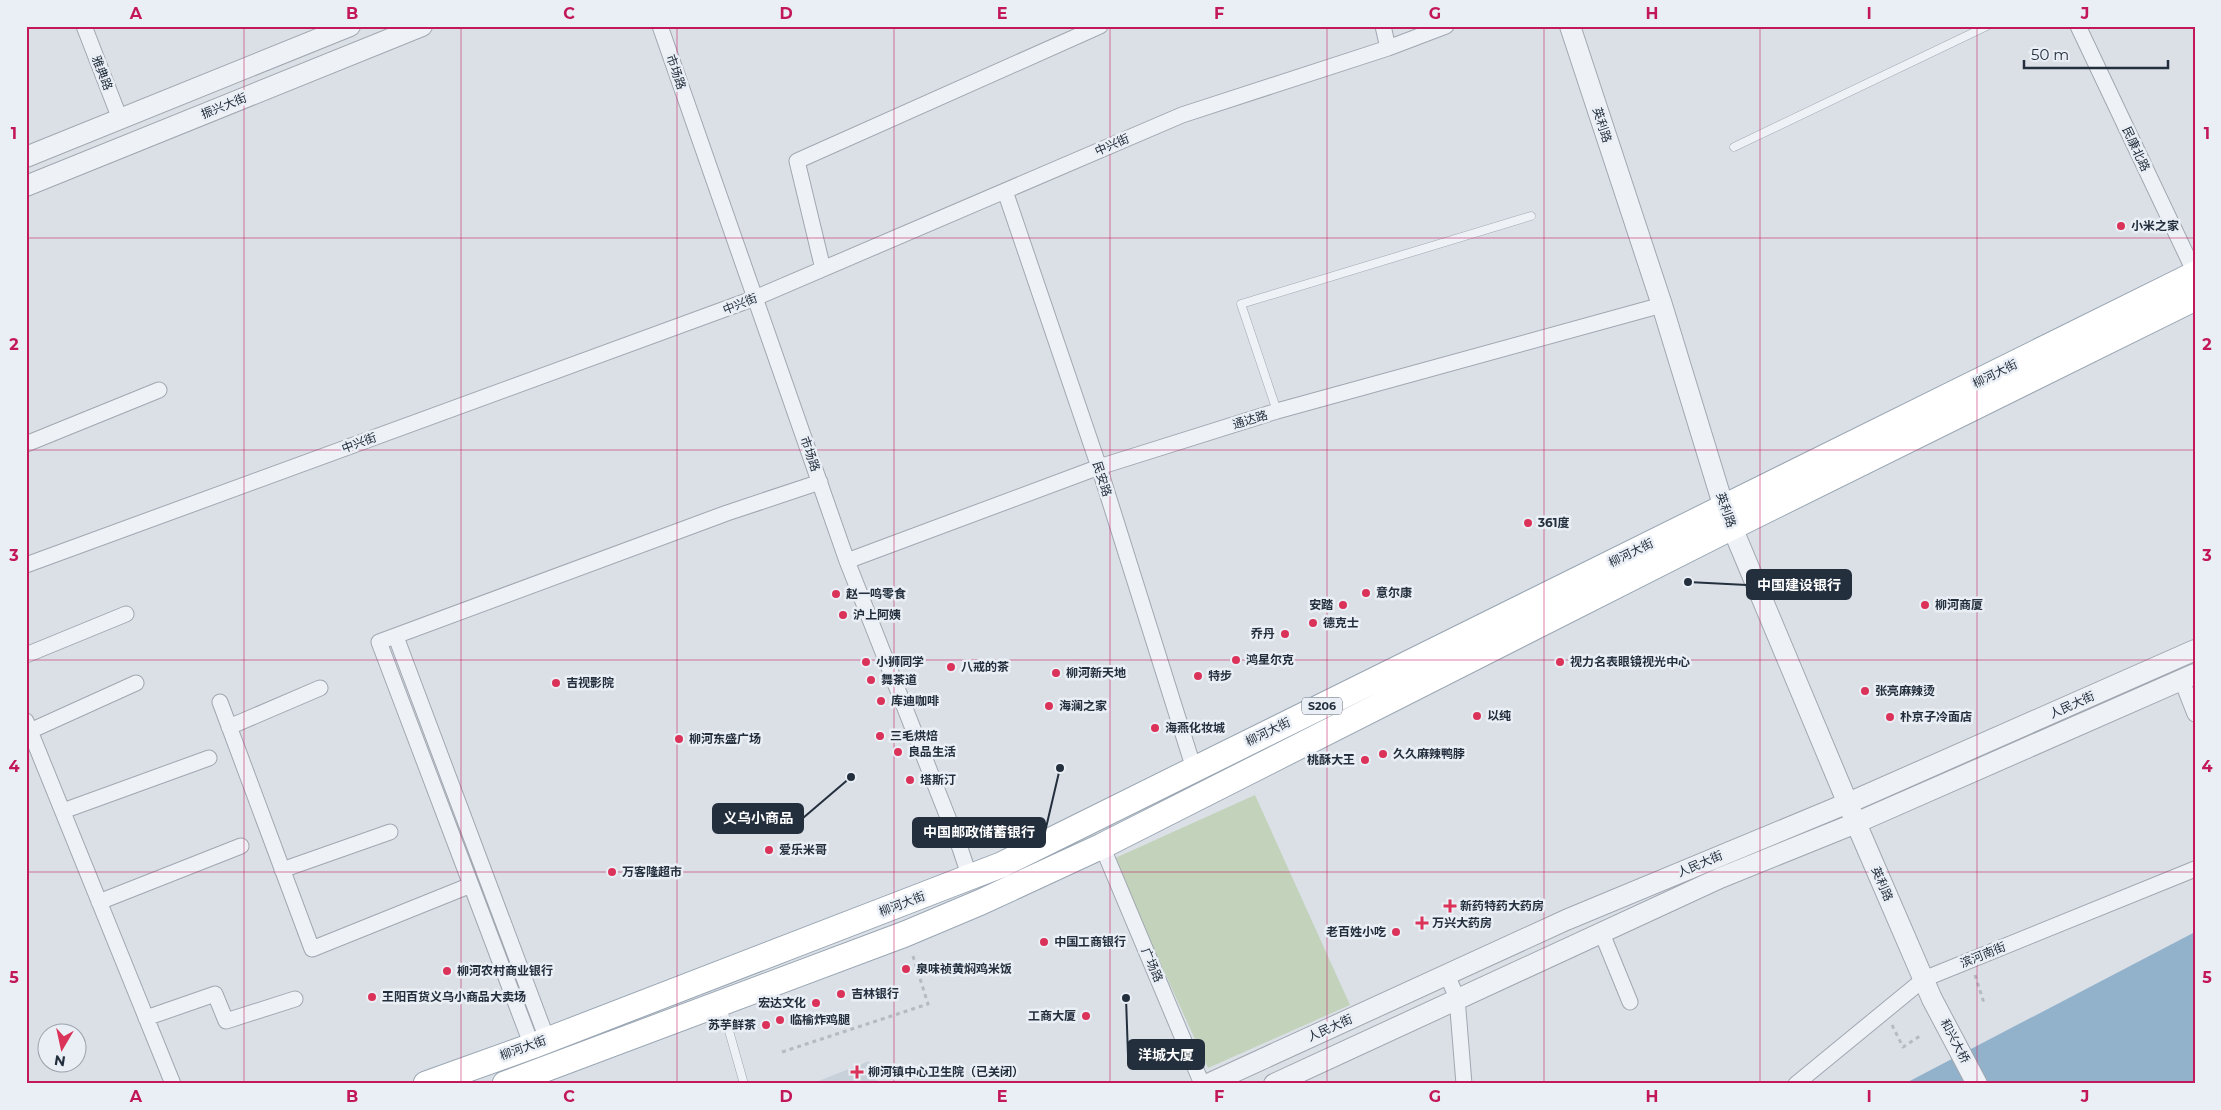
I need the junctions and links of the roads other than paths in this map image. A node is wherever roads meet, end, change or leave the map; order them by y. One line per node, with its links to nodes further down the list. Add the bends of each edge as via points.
1 (84, 26): 12 (street, 雅典路)
2 (350, 26): 12 (street)
3 (422, 26): 15 (street, 振兴大街)
4 (660, 26): 20 (street, 市场路)
5 (1100, 26): 18 (street, via 797,162)
6 (1383, 26): 11 (street)
7 (1446, 26): 11 (street, 中兴街)
8 (1570, 26): 22 (street, 英利路)
9 (1986, 26): 13 (lane)
10 (2078, 26): 19 (street, 民康北路)
11 (1388, 48): 16 (street, 中兴街, via 1182,115)
12 (120, 119): 14 (street)
13 (1734, 147)
14 (26, 157)
15 (26, 186)
16 (1005, 191): 18 (street, 中兴街); 26 (street, 民安路)
17 (1531, 216): 24 (lane, via 1241,304)
18 (823, 269): 20 (street, 中兴街)
19 (2195, 273): 28 (main road, 柳河大街 / S206)
20 (755, 298): 27 (street, 市场路); 30 (street, 中兴街)
21 (2195, 298): 28 (main road, 柳河大街 / S206)
22 (1662, 305): 24 (street, 通达路); 28 (street, 英利路)
23 (159, 390): 25 (street)
24 (1277, 411): 26 (street, 通达路)
25 (26, 444)
26 (1099, 467): 29 (street, 通达路); 43 (street, 民安路)
27 (820, 482): 29 (street, 市场路); 32 (street, via 727,513)
28 (1728, 517): 43 (main road, 柳河大街 / S206); 44 (street, 英利路); 49 (main road, 柳河大街 / S206)
29 (847, 561): 52 (street, 市场路)
30 (26, 565)
31 (126, 614): 34 (street)
32 (396, 637): 53 (street, via 379,642); 64 (street)
33 (2195, 650): 44 (street, 人民大街)
34 (26, 655)
35 (2188, 678): 39 (street); 46 (street, 人民大街)
36 (136, 683): 40 (street)
37 (320, 688): 41 (street)
38 (220, 702): 41 (street)
39 (2195, 714)
40 (28, 726): 45 (street)
41 (229, 727): 51 (street)
42 (209, 758): 45 (street)
43 (1194, 769): 52 (main road, 柳河大街 / S206)
44 (1848, 803): 46 (street, 英利路); 56 (street, 人民大街, via 1566,920)
45 (63, 811): 54 (street)
46 (1856, 824): 55 (street, 人民大街, via 1720,878); 57 (street, 英利路)
47 (390, 832): 51 (street)
48 (241, 846): 54 (street)
49 (1102, 846): 62 (main road, 柳河大街 / S206, via 905,934); 71 (street, 广场路)
50 (2195, 868): 57 (street, 滨河南街)
51 (282, 870): 53 (street, via 312,949)
52 (970, 878): 64 (main road, 柳河大街 / S206)
53 (471, 885): 64 (street)
54 (99, 902): 63 (street)
55 (1601, 931): 58 (street, 人民大街); 61 (street)
56 (1447, 975): 58 (street); 72 (street, 人民大街)
57 (1924, 979): 60 (street, 英利路); 74 (street, 滨河南街)
58 (1457, 998): 66 (street); 73 (street, 人民大街)
59 (295, 999): 63 (street, via 226,1021 215,994)
60 (1932, 999): 75 (street, 和兴大桥)
61 (1630, 1002)
62 (721, 1004): 65 (lane); 69 (main road, 柳河大街 / S206)
63 (146, 1018): 67 (street)
64 (540, 1042): 68 (main road, 柳河大街 / S206)
65 (744, 1082): 70 (lane)
66 (1463, 1083)
67 (173, 1084)
68 (426, 1084)
69 (505, 1084)
70 (734, 1084)
71 (1202, 1084)
72 (1208, 1084)
73 (1274, 1084)
74 (1796, 1084)
75 (1977, 1084)

